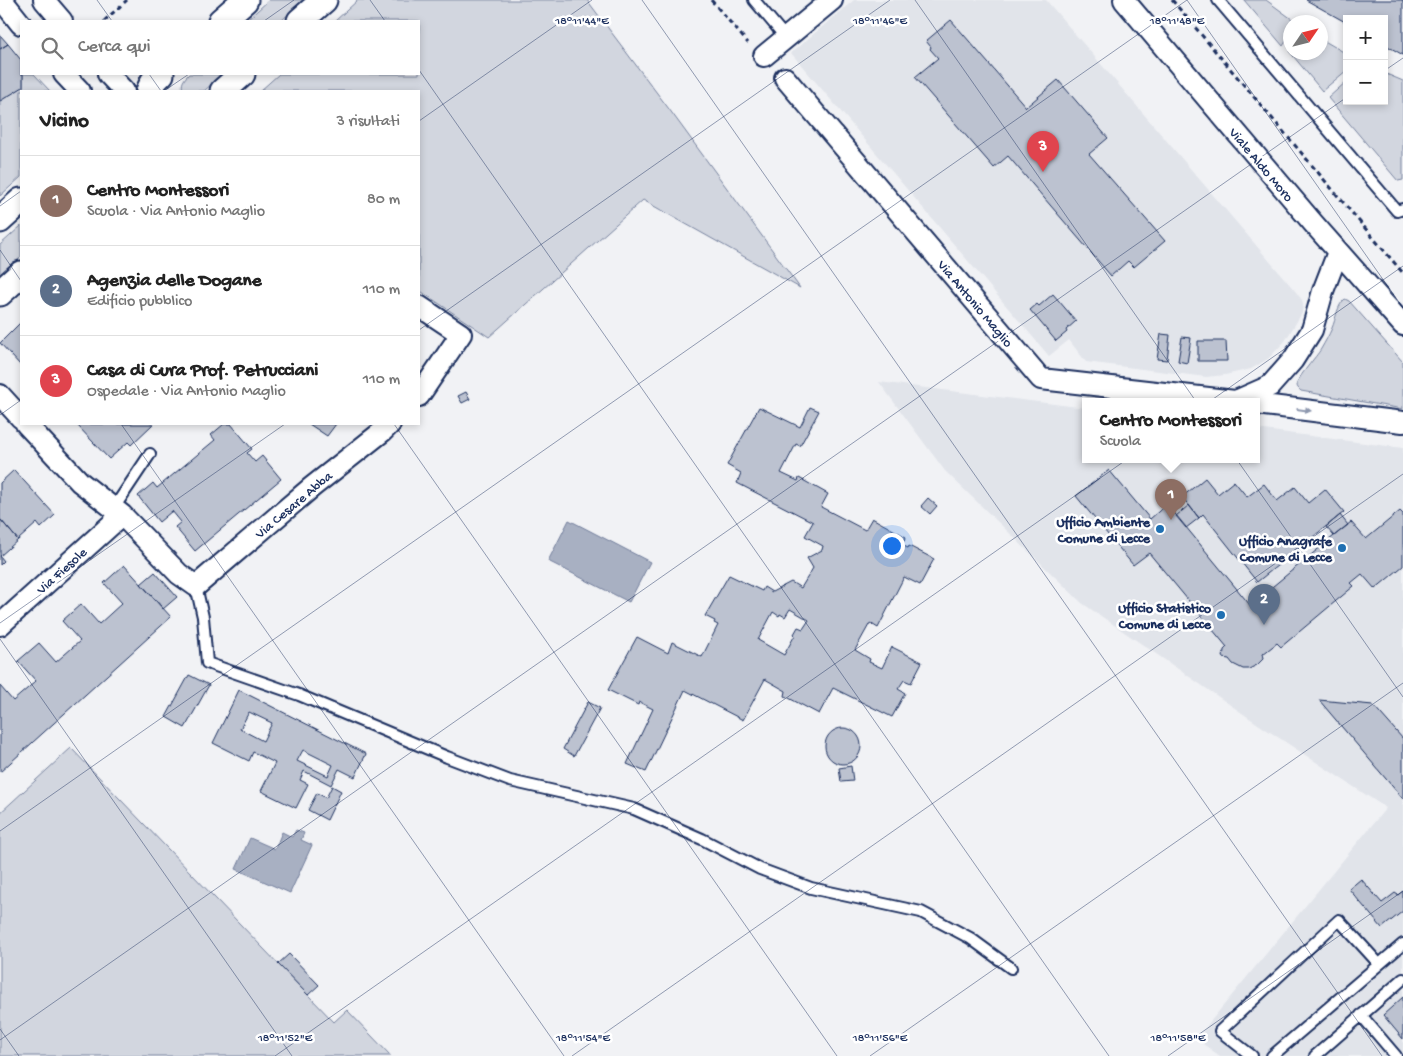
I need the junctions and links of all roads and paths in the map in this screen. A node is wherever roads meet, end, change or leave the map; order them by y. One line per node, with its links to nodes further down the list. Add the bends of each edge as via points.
1 (2, 0): 16 (street)
2 (44, 0): 12 (street)
3 (127, 0): 13 (path)
4 (245, 0): 14 (street)
5 (324, 0): 15 (street)
6 (711, 0): 17 (path, via 750,45)
7 (754, 0): 17 (lane)
8 (832, 0): 17 (street)
9 (1124, 0): 31 (street, Viale Aldo Moro)
10 (1172, 0): 32 (path)
11 (1218, 0): 29 (lane, via 1397,212)
12 (61, 20)
13 (105, 20)
14 (222, 20)
15 (301, 20)
16 (20, 23)
17 (780, 31): 18 (street)
18 (764, 56)
19 (65, 75): 24 (street)
20 (109, 75): 25 (street)
21 (161, 75): 26 (street, via 152,82)
22 (241, 75): 27 (street)
23 (785, 78): 39 (street, Via Antonio Maglio, via 1041,379)
24 (79, 90)
25 (123, 90)
26 (149, 90)
27 (224, 90)
28 (20, 202): 30 (street)
29 (1403, 209)
30 (0, 220)
31 (1338, 252): 36 (street, Viale Aldo Moro); 40 (street, Via Antonio Maglio, via 1312,330 1293,360 1270,386)
32 (1403, 273)
33 (20, 275): 34 (street)
34 (0, 293)
35 (420, 307): 38 (street, via 461,334)
36 (1403, 325)
37 (0, 395): 42 (street)
38 (420, 395)
39 (1209, 398)
40 (1243, 398)
41 (1260, 404): 43 (street, one-way to 43)
42 (20, 417)
43 (1403, 422)
44 (27, 425): 47 (street, via 80,482)
45 (389, 425): 48 (street, Via Cesare Abba)
46 (150, 454): 47 (lane)
47 (118, 511): 48 (street, via 179,574); 49 (street, Via Fiesole)
48 (196, 586): 52 (lane, via 203,617 207,663 299,695 510,781 634,809 760,869 811,888 920,912 970,938)
49 (0, 625)
50 (1403, 944): 51 (lane)
51 (1380, 964): 55 (lane, via 1339,920 1220,1031); 56 (lane)
52 (1011, 968)
53 (1403, 979): 54 (lane)
54 (1361, 1016): 57 (lane); 58 (lane)
55 (1252, 1056)
56 (1272, 1056)
57 (1315, 1056)
58 (1396, 1056)

